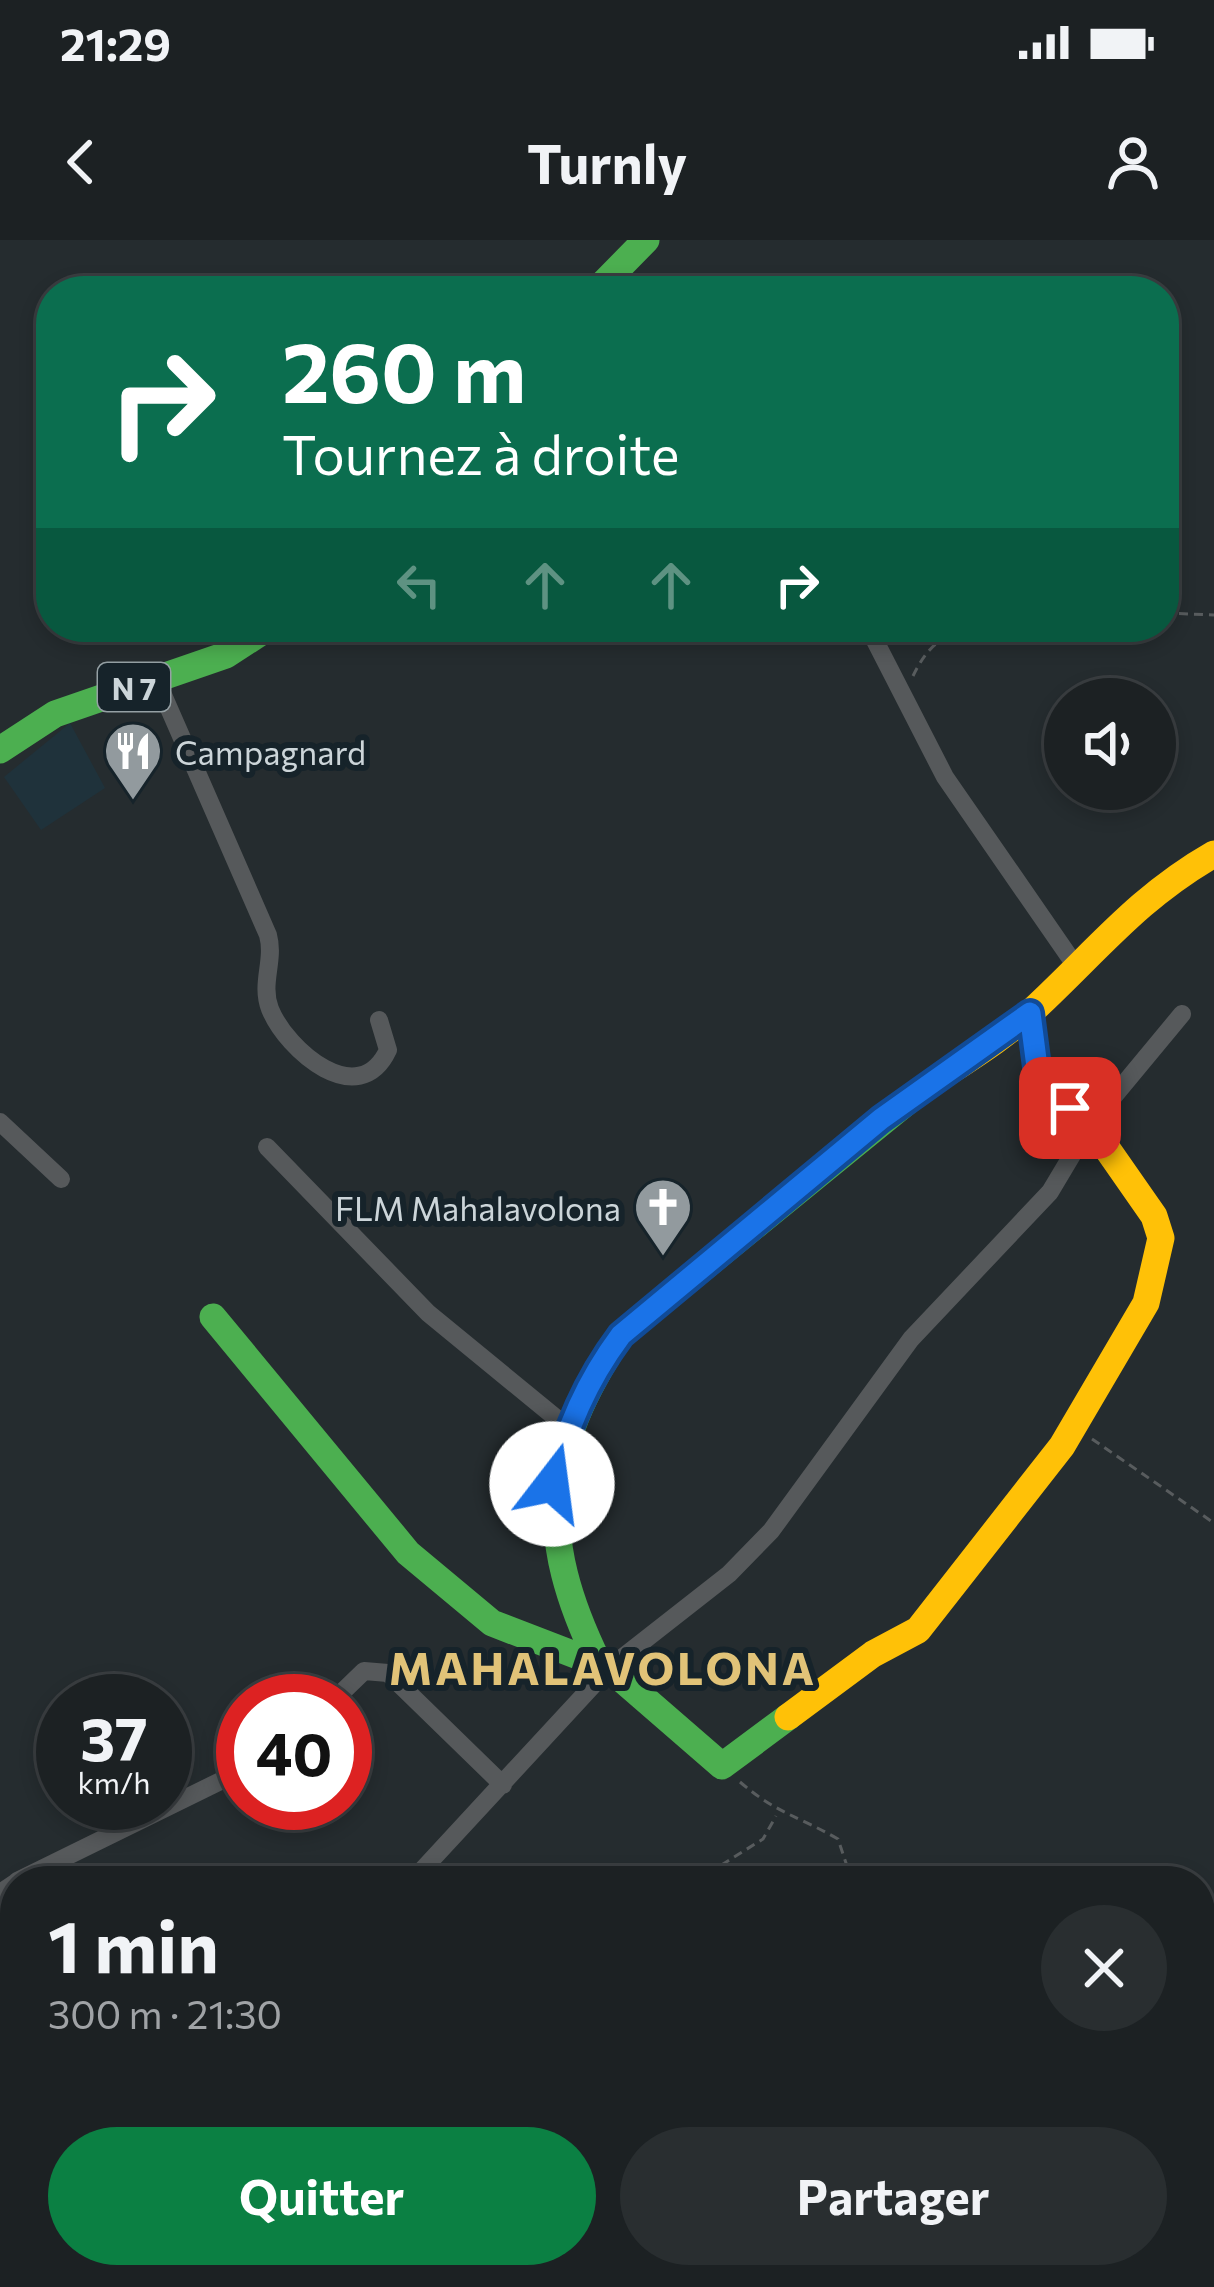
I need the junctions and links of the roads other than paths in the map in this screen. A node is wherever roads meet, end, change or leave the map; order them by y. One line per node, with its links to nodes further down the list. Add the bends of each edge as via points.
1 (646, 240): 2 (street)
2 (611, 276)
3 (246, 642): 5 (street, N 7)
4 (876, 642): 8 (street, via 946,777)
5 (157, 681): 6 (street, N 7, via 55,714); 11 (street, via 268,935 274,958 266,994 287,1039 335,1076 358,1079 388,1050)
6 (0, 750)
7 (1214, 854): 8 (street, via 1163,883)
8 (1076, 964): 9 (street)
9 (1030, 1013): 13 (street, via 1037,1067); 17 (street, via 881,1119 634,1323 596,1369)
10 (1182, 1014): 13 (street)
11 (379, 1020)
12 (0, 1122): 15 (street)
13 (1090, 1125): 18 (street, via 1050,1192 911,1339 771,1531 729,1574); 18 (street, via 1161,1238 1146,1303 1073,1427 918,1630 722,1766)
14 (267, 1147): 17 (street, via 428,1313)
15 (61, 1179)
16 (213, 1317): 18 (street, via 408,1553 492,1623)
17 (567, 1427): 18 (street, via 550,1528 581,1631)
18 (603, 1665): 21 (street)
19 (361, 1674): 21 (street, via 388,1673)
20 (216, 1783): 22 (street)
21 (503, 1785): 23 (street)
22 (48, 1866)
23 (426, 1866)

